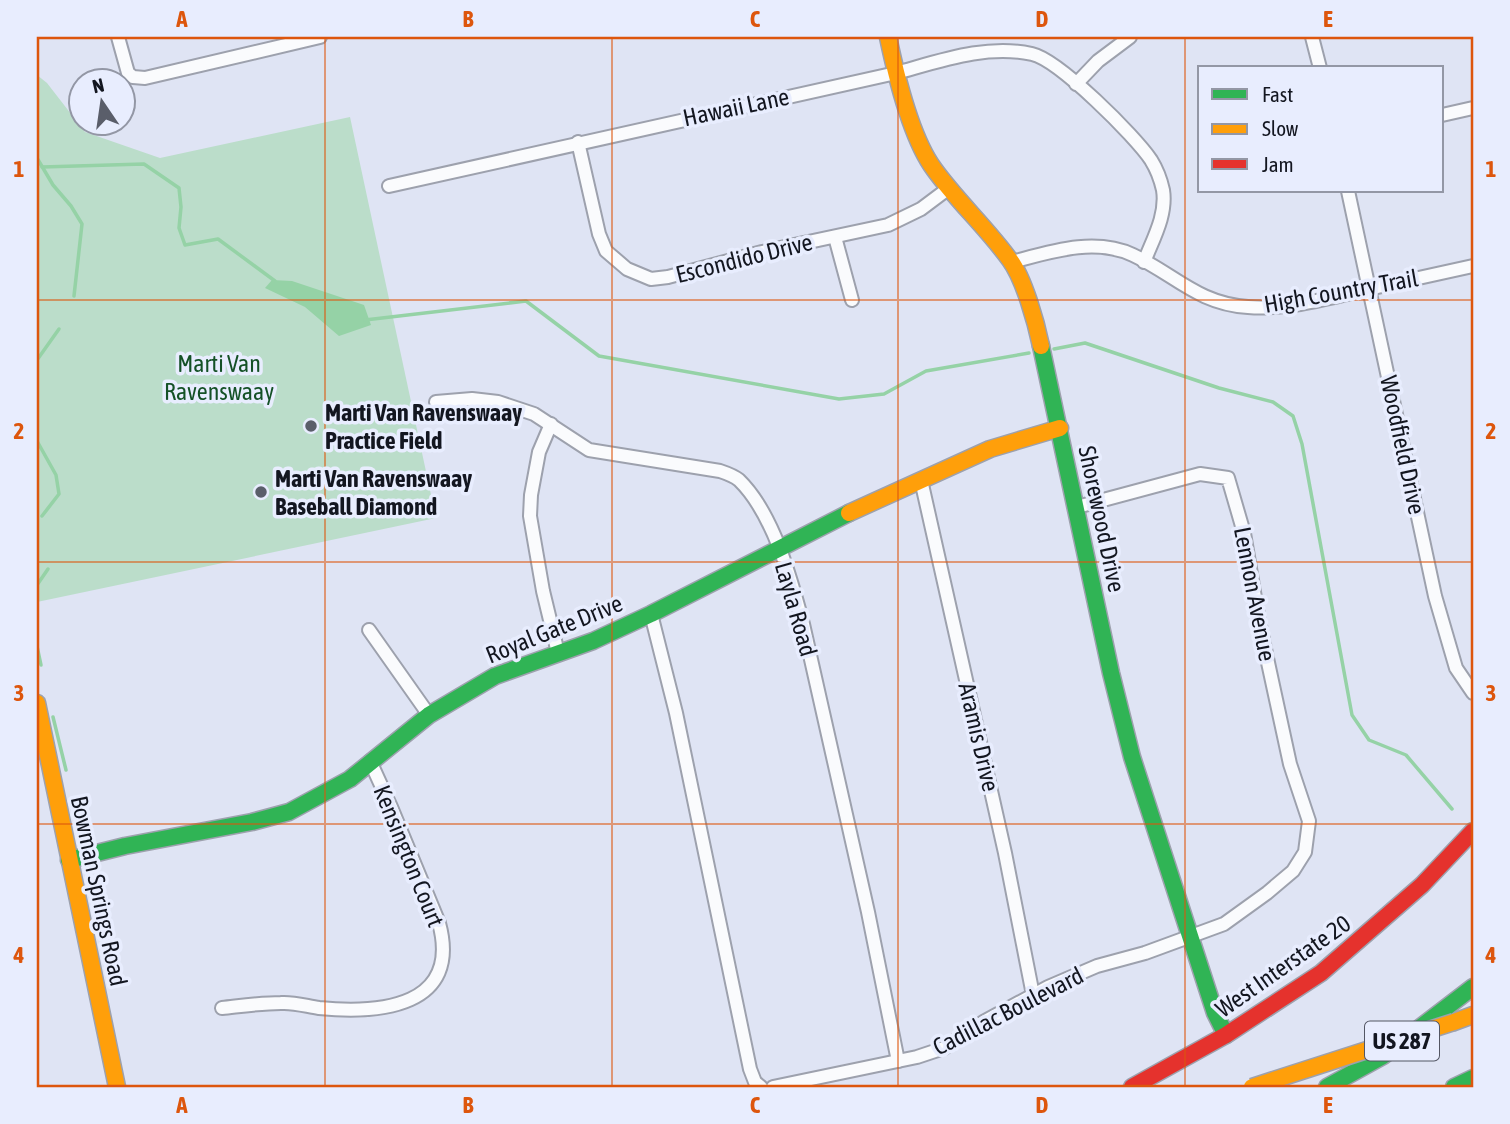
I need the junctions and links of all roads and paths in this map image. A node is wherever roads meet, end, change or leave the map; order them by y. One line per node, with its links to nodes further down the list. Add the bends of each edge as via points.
1 (118, 37): 2 (street, via 133,78)
2 (320, 37)
3 (888, 37): 7 (main road, Shorewood Drive)
4 (1130, 37): 8 (street)
5 (1312, 37): 6 (street)
6 (1319, 66)
7 (896, 73): 8 (street, Hawaii Lane, via 970,53 1009,51 1036,55); 11 (street, Hawaii Lane); 13 (main road, Shorewood Drive, via 912,124 932,167)
8 (1076, 84): 17 (street, Hawaii Lane, via 1128,133 1152,162 1163,187 1163,212)
9 (1473, 108): 10 (street)
10 (1444, 115)
11 (578, 142): 12 (street, Hawaii Lane); 15 (street, Escondido Drive, via 598,234 606,251 626,270 651,279 668,277)
12 (389, 186)
13 (949, 188): 15 (street, Escondido Drive, via 888,225); 16 (main road, Shorewood Drive)
14 (1349, 192): 19 (street, Woodfield Drive)
15 (835, 237): 20 (street, Escondido Drive)
16 (1012, 262): 17 (street, High Country Trail, via 1068,248 1131,254); 23 (main road, Shorewood Drive, via 1035,320)
17 (1144, 262): 19 (street, High Country Trail, via 1199,296 1248,307 1282,306)
18 (1473, 266): 19 (street, High Country Trail)
19 (1370, 289): 30 (street, Woodfield Drive, via 1434,596 1456,668)
20 (852, 300)
21 (436, 402): 22 (street, Layla Road, via 472,398 498,402)
22 (551, 424): 26 (street, Layla Road, via 589,450 713,469 738,478); 29 (street, via 539,452 530,516)
23 (1060, 428): 24 (main road, Royal Gate Drive, via 990,449); 25 (main road, Shorewood Drive)
24 (921, 480): 26 (main road, Royal Gate Drive); 40 (street, Aramis Drive)
25 (1076, 507): 37 (street, Lennon Avenue, via 1200,474 1228,478 1244,533 1290,764 1309,821); 38 (main road, Shorewood Drive, via 1132,757)
26 (779, 549): 27 (main road, Royal Gate Drive); 44 (street, Layla Road, via 803,624)
27 (651, 614): 29 (main road, Royal Gate Drive); 47 (street, via 750,1069)
28 (369, 630): 32 (street)
29 (558, 653): 32 (main road, Royal Gate Drive, via 495,677)
30 (1473, 693)
31 (37, 703): 33 (main road, Bowman Springs Road)
32 (429, 715): 34 (main road, Royal Gate Drive)
33 (42, 761): 36 (main road, Bowman Springs Road)
34 (370, 761): 36 (main road, Royal Gate Drive, via 350,779 289,812); 41 (street, Kensington Court, via 439,923 443,960 438,974 421,995 393,1006 320,1008 283,1002)
35 (1473, 831): 43 (main road, West Interstate 20, via 1422,886 1331,965)
36 (69, 860): 46 (main road, Bowman Springs Road)
37 (1300, 861): 38 (street, Cadillac Boulevard, via 1267,893 1224,924)
38 (1190, 938): 40 (street, Cadillac Boulevard, via 1097,966); 43 (main road, Shorewood Drive)
39 (1473, 987): 51 (main road, US 287, via 1383,1056)
40 (1034, 995): 44 (street, Cadillac Boulevard, via 944,1048)
41 (222, 1008)
42 (1473, 1015): 50 (main road, bridge)
43 (1226, 1035): 49 (main road, West Interstate 20)
44 (898, 1061): 48 (street, Cadillac Boulevard)
45 (1473, 1078): 52 (main road)
46 (117, 1087)
47 (761, 1087)
48 (773, 1087)
49 (1132, 1087)
50 (1252, 1087)
51 (1326, 1087)
52 (1454, 1087)

